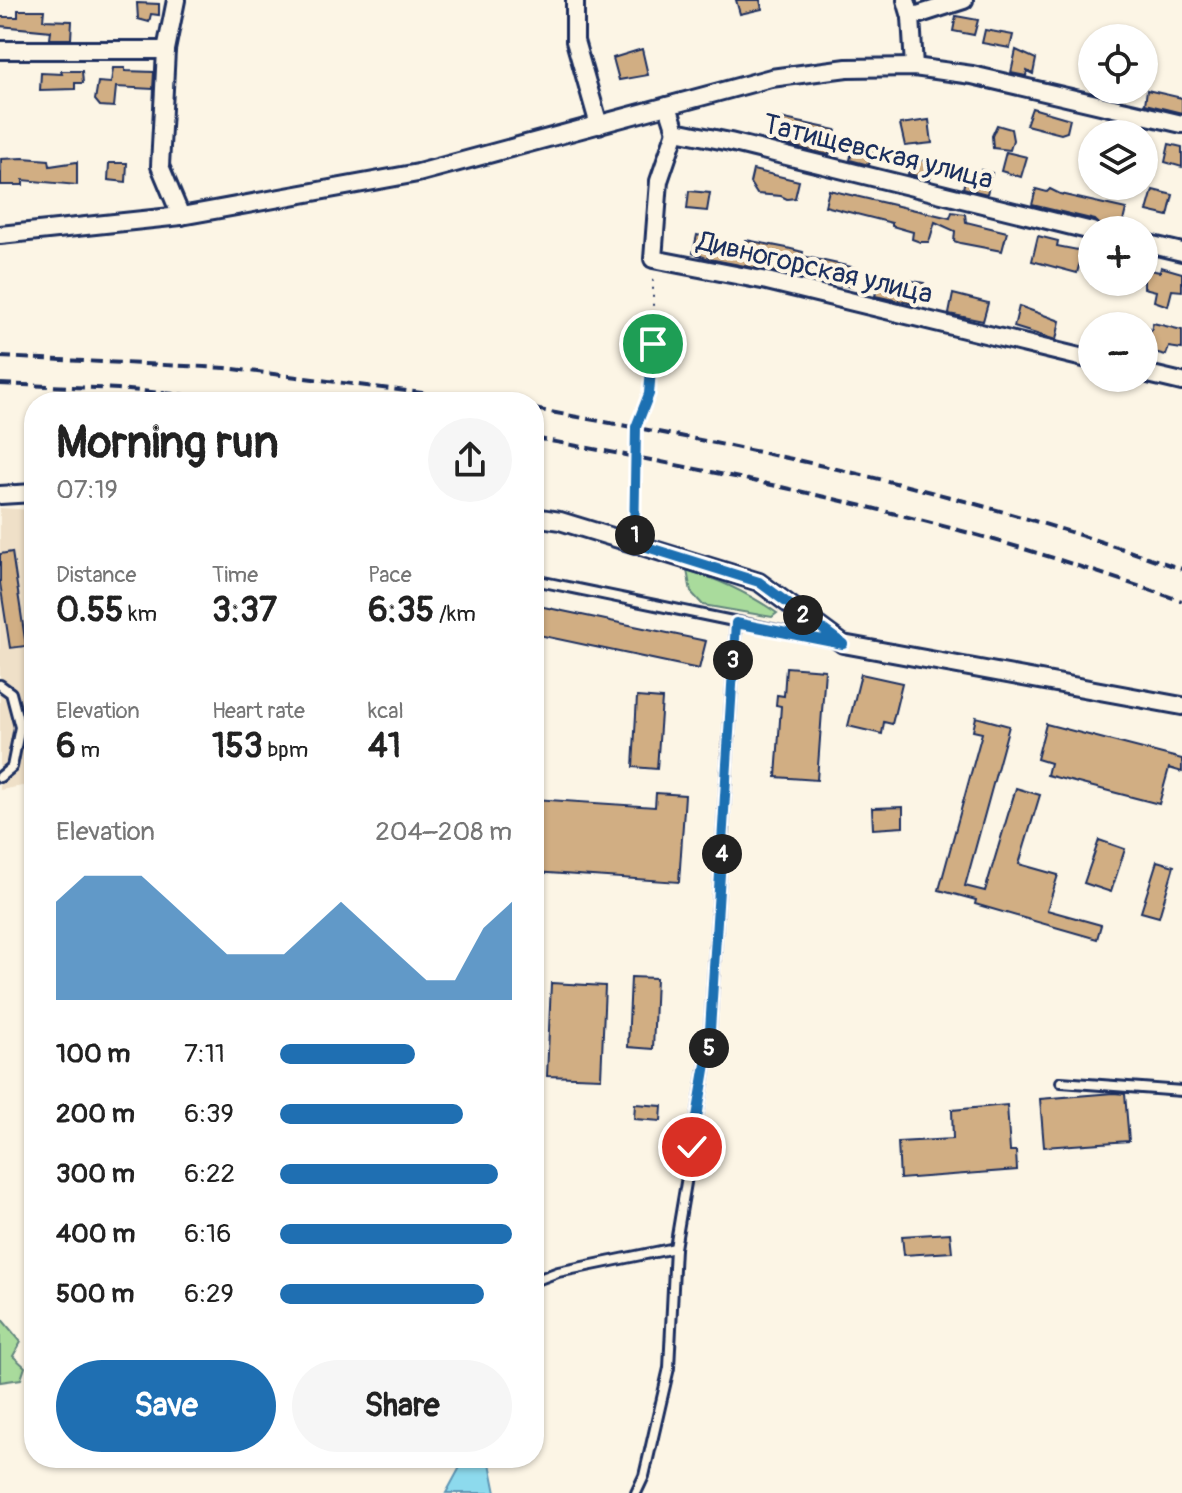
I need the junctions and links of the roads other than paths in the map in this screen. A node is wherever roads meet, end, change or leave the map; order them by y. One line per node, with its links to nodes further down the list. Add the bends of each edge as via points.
1 (176, 0): 7 (street)
2 (575, 0): 11 (street, via 575,41)
3 (906, 0): 5 (street)
4 (964, 0): 5 (street)
5 (911, 17): 8 (street)
6 (0, 50): 7 (street)
7 (166, 50): 13 (street, via 160,166)
8 (914, 67): 9 (street, via 847,68 771,78); 10 (street, via 972,75)
9 (668, 106): 11 (street); 12 (street)
10 (1182, 124)
11 (599, 125): 13 (street, via 418,173)
12 (676, 131): 14 (street, Татищевская улица); 18 (street, Дивногорская улица, via 659,181 653,259 767,281)
13 (181, 216): 15 (street)
14 (1078, 228)
15 (0, 235)
16 (1158, 246): 17 (street)
17 (1182, 252)
18 (1078, 357)
19 (1158, 376): 20 (street)
20 (1182, 382)
21 (24, 494): 22 (street)
22 (0, 495)
23 (544, 519): 26 (street, via 759,582)
24 (544, 582): 25 (lane)
25 (736, 623): 26 (lane); 32 (lane, via 709,1046)
26 (843, 644): 28 (street)
27 (0, 685): 29 (lane, via 11,693 20,727 12,767)
28 (1182, 706)
29 (0, 777)
30 (1061, 1082): 31 (lane)
31 (1182, 1091)
32 (675, 1248): 33 (lane); 34 (lane, via 669,1368)
33 (544, 1277)
34 (636, 1493)

